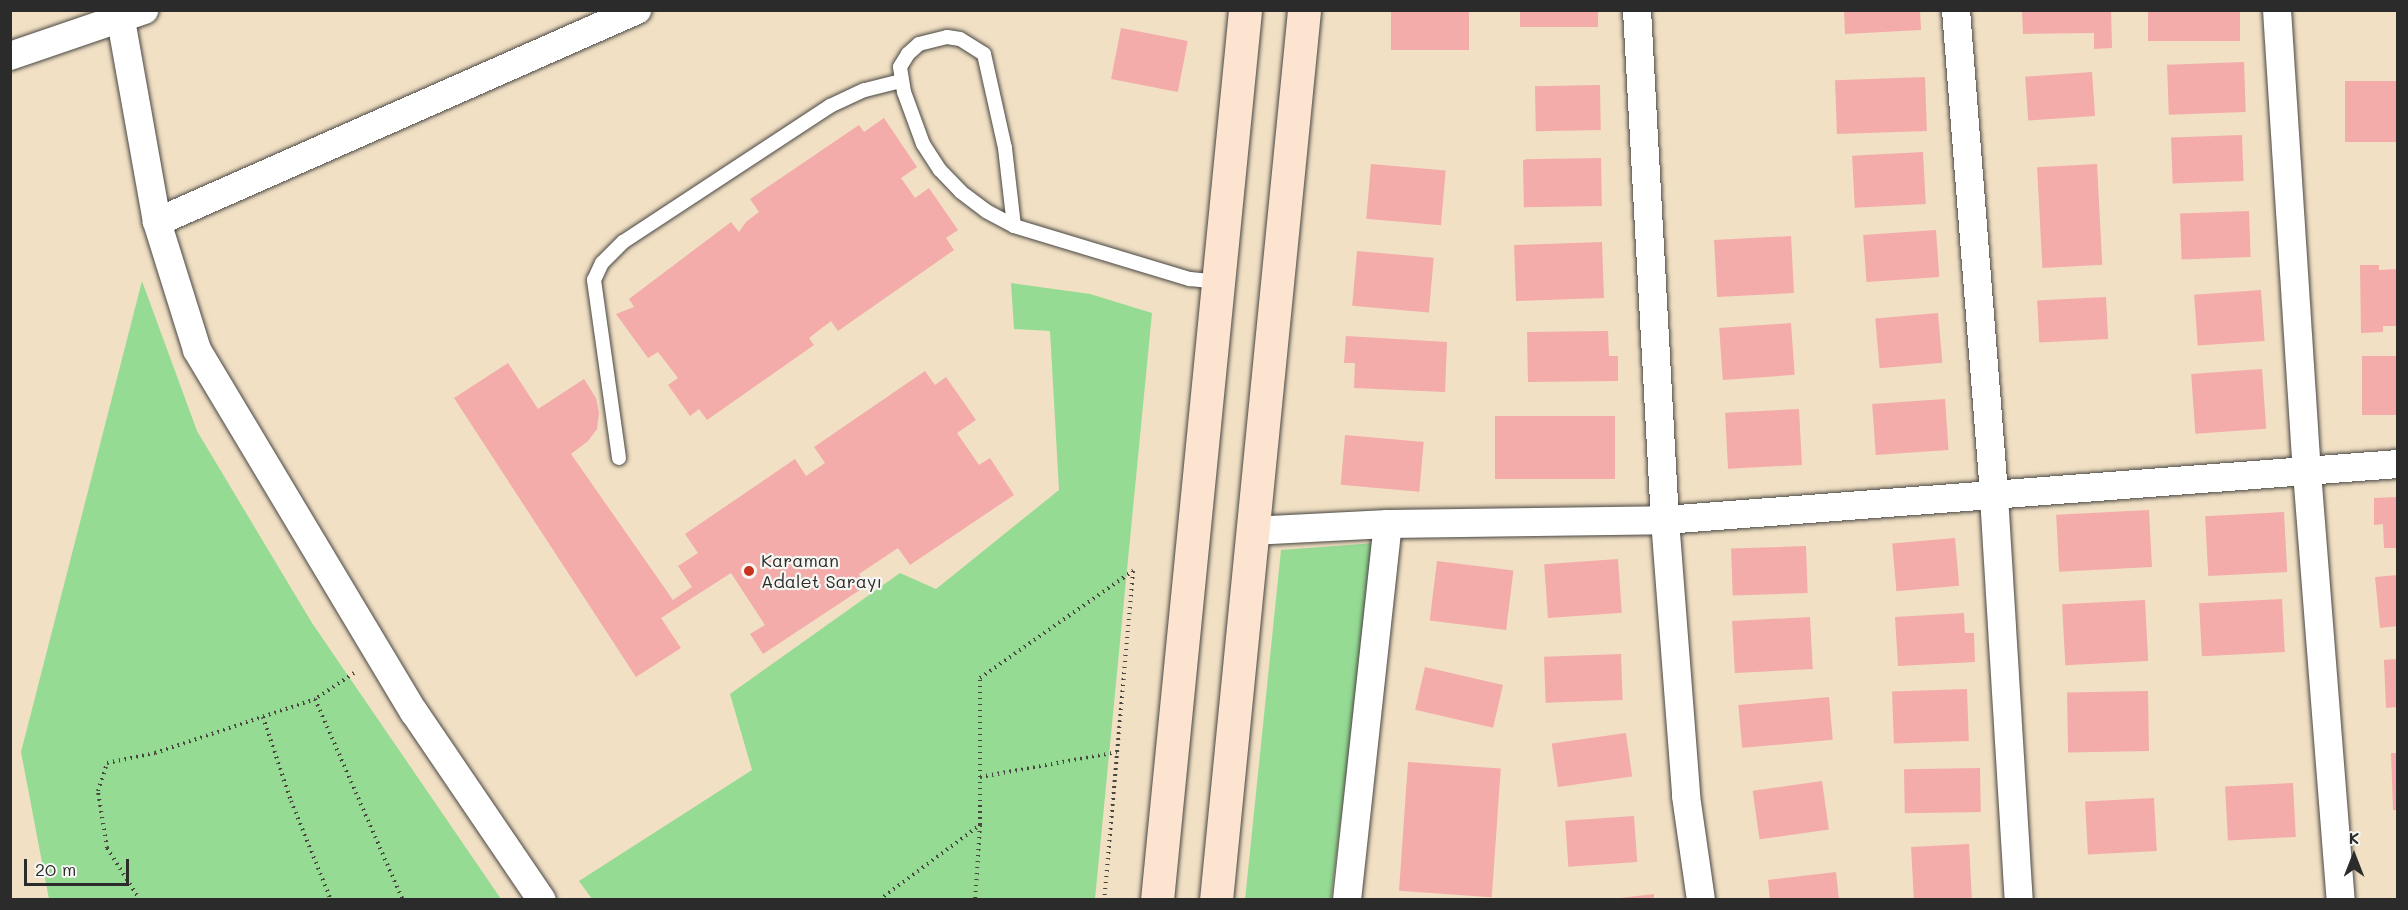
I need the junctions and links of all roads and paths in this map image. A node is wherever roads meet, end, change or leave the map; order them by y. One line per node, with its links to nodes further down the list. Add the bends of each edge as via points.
1 (636, 10): 10 (street)
2 (1245, 10): 12 (main road)
3 (1304, 10): 19 (main road)
4 (1637, 10): 17 (street)
5 (1956, 10): 16 (street)
6 (2277, 10): 15 (street)
7 (132, 15): 8 (street); 10 (street)
8 (10, 56)
9 (902, 81): 11 (lane, via 911,116 940,170 969,198); 11 (lane, via 900,67 908,54 933,39 960,39 984,54 1003,139); 13 (lane, via 865,90 830,106 623,242 602,263 594,280)
10 (157, 222): 20 (street, via 197,350)
11 (1014, 226): 12 (lane, via 1190,279)
12 (1217, 282): 33 (main road)
13 (619, 458)
14 (2397, 464): 15 (street)
15 (2307, 472): 16 (street); 38 (street)
16 (1994, 496): 17 (street); 37 (street)
17 (1665, 520): 18 (street); 36 (street, via 1686,796)
18 (1388, 524): 19 (street); 35 (street)
19 (1251, 531): 34 (main road)
20 (380, 655): 21 (path); 29 (street, via 414,712)
21 (315, 699): 22 (path); 28 (path)
22 (263, 717): 26 (path, via 155,753 107,763 98,791 107,848); 27 (path, via 291,801)
23 (1117, 752): 24 (path); 24 (path, via 1133,571 980,678); 32 (path)
24 (980, 777): 25 (path)
25 (980, 825): 30 (path); 31 (path)
26 (140, 900)
27 (331, 900)
28 (403, 900)
29 (542, 900)
30 (879, 900)
31 (975, 900)
32 (1104, 900)
33 (1157, 900)
34 (1216, 900)
35 (1347, 900)
36 (1701, 900)
37 (2019, 900)
38 (2341, 900)

